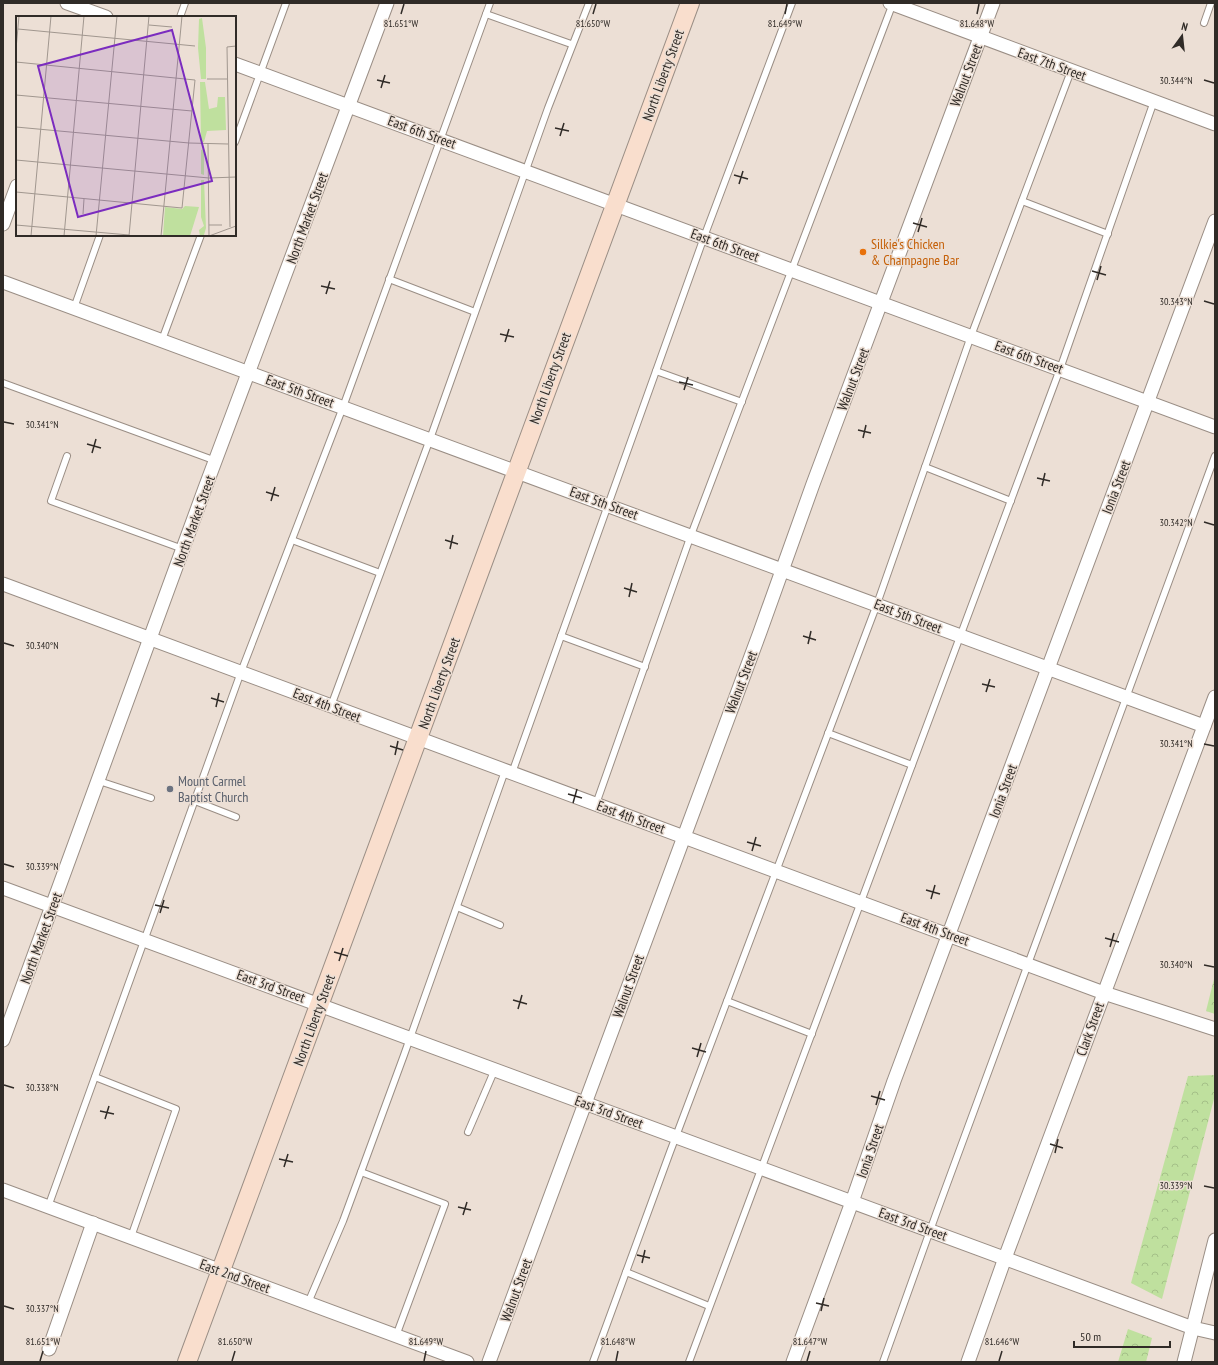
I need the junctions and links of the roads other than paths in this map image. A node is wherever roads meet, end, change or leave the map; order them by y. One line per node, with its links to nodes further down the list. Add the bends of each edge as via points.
1 (68, 3): 12 (street)
2 (185, 3): 15 (lane)
3 (286, 3): 21 (lane)
4 (387, 3): 23 (street, North Market Street)
5 (490, 3): 13 (lane)
6 (589, 3): 18 (lane)
7 (690, 3): 30 (street, North Liberty Street)
8 (792, 3): 36 (lane)
9 (892, 3): 17 (street, East 7th Street); 37 (lane)
10 (993, 3): 17 (street, Walnut Street)
11 (1211, 3): 16 (lane)
12 (82, 10): 14 (street)
13 (486, 14): 18 (lane); 26 (lane)
14 (103, 16)
15 (180, 16)
16 (1204, 23)
17 (981, 37): 20 (street, East 7th Street); 40 (street, Walnut Street)
18 (571, 44): 27 (lane)
19 (236, 64): 21 (street, East 6th Street)
20 (1071, 71): 22 (street, East 7th Street); 29 (lane)
21 (261, 73): 23 (street, East 6th Street); 25 (lane)
22 (1154, 101): 24 (street, East 7th Street); 33 (lane)
23 (348, 105): 26 (street, East 6th Street); 47 (street, North Market Street)
24 (1215, 124)
25 (236, 139)
26 (439, 139): 27 (street, East 6th Street); 38 (lane)
27 (525, 171): 30 (street, East 6th Street); 42 (lane)
28 (16, 189): 32 (street)
29 (1022, 200): 33 (lane); 43 (lane)
30 (615, 204): 36 (street, East 6th Street); 58 (street, North Liberty Street)
31 (1215, 221): 50 (street, Ionia Street)
32 (3, 224)
33 (1108, 234): 45 (lane)
34 (100, 236): 41 (lane)
35 (201, 236): 44 (lane)
36 (704, 237): 37 (street, East 6th Street); 46 (lane)
37 (792, 270): 40 (street, East 6th Street); 49 (lane)
38 (389, 279): 42 (lane); 51 (lane)
39 (3, 282): 41 (street, East 5th Street)
40 (882, 303): 43 (street, East 6th Street); 64 (street, Walnut Street)
41 (74, 308): 44 (street, East 5th Street)
42 (475, 312): 53 (lane)
43 (971, 336): 45 (street, East 6th Street); 57 (lane)
44 (162, 340): 47 (street, East 5th Street)
45 (1060, 369): 50 (street, East 6th Street); 59 (lane)
46 (656, 371): 49 (lane); 60 (lane)
47 (250, 372): 51 (street, East 5th Street); 56 (street, North Market Street)
48 (3, 383): 56 (lane)
49 (742, 402): 61 (lane)
50 (1149, 402): 52 (street, East 6th Street); 72 (street, Ionia Street)
51 (343, 407): 53 (street, East 5th Street); 62 (lane)
52 (1215, 427)
53 (430, 439): 58 (street, East 5th Street); 65 (lane)
54 (67, 456): 63 (lane, via 51,501)
55 (1215, 456): 74 (lane)
56 (216, 461): 63 (street, North Market Street)
57 (925, 467): 59 (lane); 67 (lane)
58 (516, 471): 60 (street, East 5th Street); 79 (street, North Liberty Street)
59 (1011, 501): 69 (lane)
60 (608, 505): 61 (street, East 5th Street); 68 (lane)
61 (692, 535): 64 (street, East 5th Street); 71 (lane)
62 (292, 540): 65 (lane); 73 (lane)
63 (183, 550): 70 (street, North Market Street)
64 (782, 569): 67 (street, East 5th Street); 87 (street, Walnut Street)
65 (380, 573): 76 (lane)
66 (3, 584): 70 (street, East 4th Street)
67 (877, 604): 69 (street, East 5th Street); 78 (lane)
68 (561, 636): 71 (lane); 81 (lane)
69 (960, 636): 72 (street, East 5th Street); 80 (lane)
70 (151, 639): 73 (street, East 4th Street); 82 (street, North Market Street)
71 (645, 667): 85 (lane)
72 (1049, 668): 74 (street, East 5th Street); 94 (street, Ionia Street)
73 (241, 672): 76 (street, East 4th Street); 84 (lane)
74 (1127, 697): 77 (street, East 5th Street); 96 (lane)
75 (1215, 697): 77 (street, Clark Street)
76 (331, 706): 79 (street, East 4th Street)
77 (1204, 726): 97 (street, Clark Street)
78 (828, 733): 80 (lane); 88 (lane)
79 (418, 739): 81 (street, East 4th Street); 99 (street, North Liberty Street)
80 (912, 765): 90 (lane)
81 (509, 772): 85 (street, East 4th Street); 92 (lane)
82 (99, 781): 83 (lane); 91 (street, North Market Street)
83 (151, 798)
84 (195, 801): 86 (lane); 95 (lane)
85 (596, 804): 87 (street, East 4th Street)
86 (236, 817)
87 (684, 836): 88 (street, East 4th Street); 106 (street, Walnut Street)
88 (776, 870): 90 (street, East 4th Street); 98 (lane)
89 (3, 888): 91 (street, East 3rd Street)
90 (860, 901): 94 (street, East 4th Street); 101 (lane)
91 (52, 906): 95 (street, East 3rd Street); 103 (street, North Market Street)
92 (457, 908): 93 (lane); 102 (lane)
93 (500, 925)
94 (950, 935): 96 (street, East 4th Street); 112 (street, Ionia Street, via 894,1081)
95 (145, 940): 99 (street, East 3rd Street); 105 (lane)
96 (1028, 964): 97 (street, East 4th Street); 115 (lane)
97 (1104, 993): 100 (street, East 4th Street); 118 (street, Clark Street)
98 (727, 1000): 101 (lane); 108 (lane)
99 (320, 1004): 102 (street, East 3rd Street); 119 (street, North Liberty Street)
100 (1215, 1029)
101 (812, 1034): 109 (lane)
102 (410, 1038): 104 (street, East 3rd Street); 110 (lane)
103 (3, 1040)
104 (495, 1069): 106 (street, East 3rd Street); 107 (lane)
105 (95, 1077): 113 (lane); 116 (lane, via 176,1109)
106 (585, 1103): 108 (street, East 3rd Street); 129 (street, Walnut Street)
107 (468, 1132)
108 (676, 1137): 109 (street, East 3rd Street); 120 (lane)
109 (762, 1168): 112 (street, East 3rd Street); 122 (lane)
110 (361, 1172): 121 (lane); 125 (lane, via 445,1204)
111 (3, 1190): 113 (street, East 2nd Street)
112 (852, 1202): 115 (street, East 3rd Street); 132 (street, Ionia Street)
113 (48, 1207): 114 (street, East 2nd Street)
114 (93, 1224): 116 (street, East 2nd Street); 126 (street)
115 (930, 1230): 118 (street, East 3rd Street); 133 (lane)
116 (131, 1237): 119 (street, East 2nd Street)
117 (1215, 1240): 123 (street)
118 (1005, 1258): 123 (street, East 3rd Street); 134 (street, Clark Street)
119 (221, 1270): 121 (street, East 2nd Street); 127 (street, North Liberty Street)
120 (626, 1272): 122 (lane); 130 (lane)
121 (308, 1303): 125 (street, East 2nd Street)
122 (709, 1306): 131 (lane)
123 (1193, 1328): 124 (street, East 3rd Street); 135 (street)
124 (1215, 1333)
125 (396, 1336): 128 (street, East 2nd Street)
126 (49, 1349)
127 (187, 1362)
128 (467, 1362)
129 (489, 1362)
130 (593, 1362)
131 (689, 1362)
132 (793, 1362)
133 (884, 1362)
134 (968, 1362)
135 (1184, 1362)

